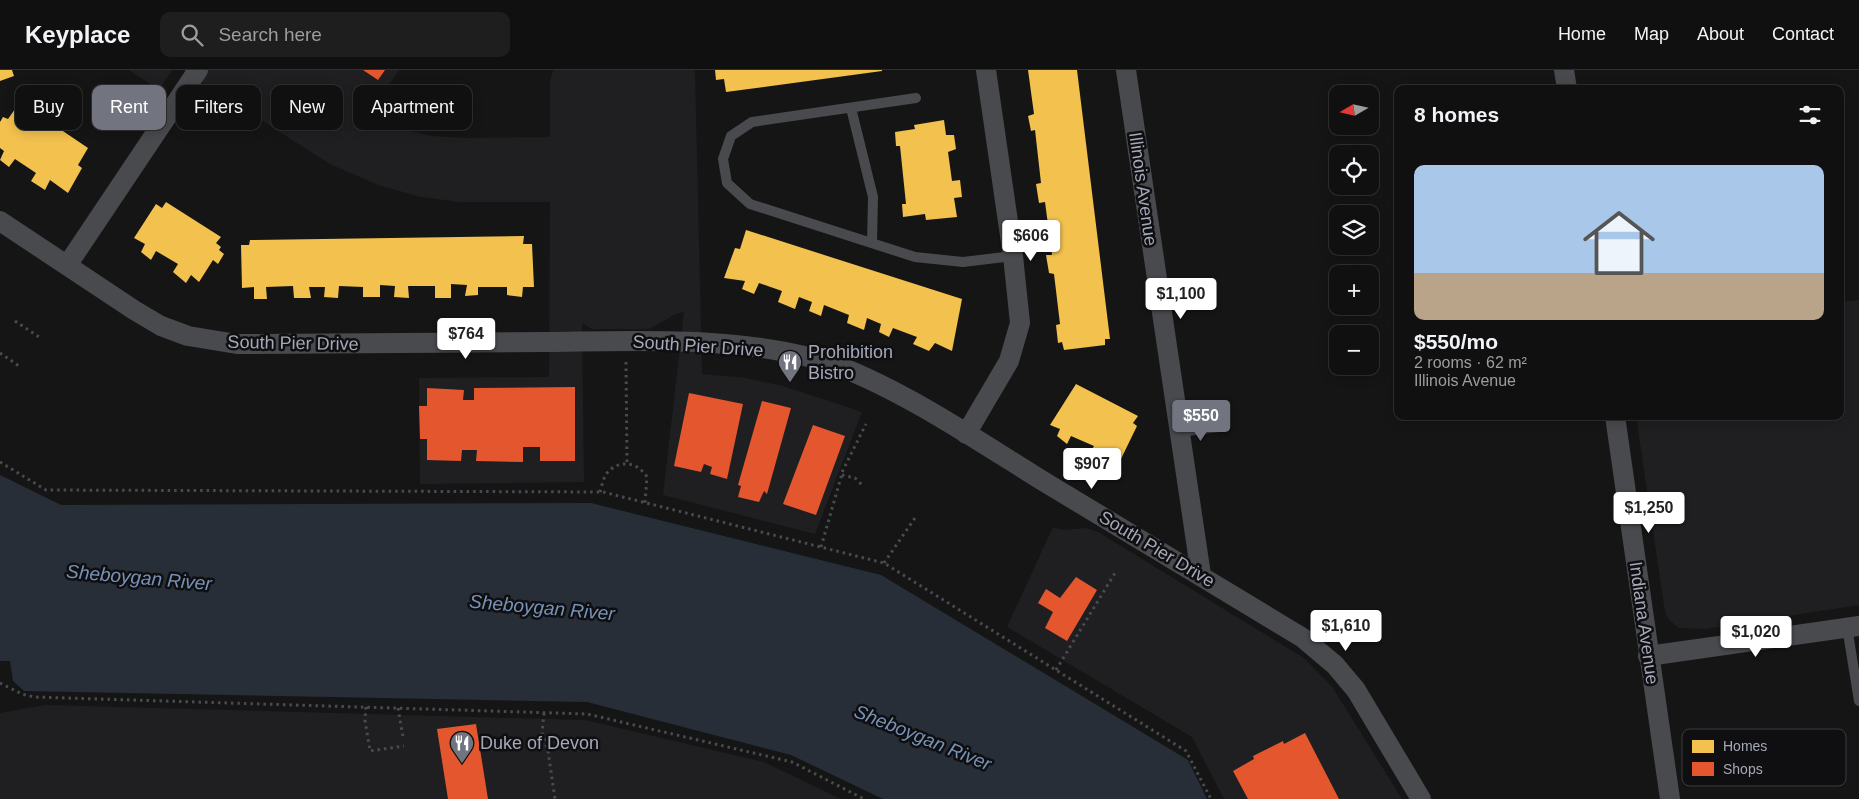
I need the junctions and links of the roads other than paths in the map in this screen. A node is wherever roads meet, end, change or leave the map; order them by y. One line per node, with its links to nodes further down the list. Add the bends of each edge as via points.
1 (198, 70): 11 (street)
2 (986, 70): 10 (street)
3 (1126, 70): 14 (street, Illinois Avenue)
4 (1564, 70): 5 (street)
5 (1566, 85)
6 (916, 98): 7 (lane)
7 (851, 108): 9 (lane, via 873,197); 9 (lane, via 752,122 731,136 723,159 727,183 750,204)
8 (0, 221): 11 (street, South Pier Drive)
9 (872, 243): 10 (lane, via 915,257 963,262)
10 (1013, 256): 15 (street, via 1020,311 1018,334 1008,362)
11 (68, 264): 15 (street, South Pier Drive, via 161,326 207,340 238,344 626,342 742,346 837,366)
12 (1616, 420): 18 (street, Indiana Avenue)
13 (1218, 422): 14 (street)
14 (1179, 427): 16 (street, Illinois Avenue)
15 (966, 434): 16 (street, South Pier Drive)
16 (1200, 575): 20 (street, South Pier Drive, via 1303,638 1335,665 1356,690)
17 (1853, 627): 18 (street); 19 (lane)
18 (1648, 656): 21 (street, Indiana Avenue)
19 (1859, 700)
20 (1421, 799)
21 (1670, 799)

